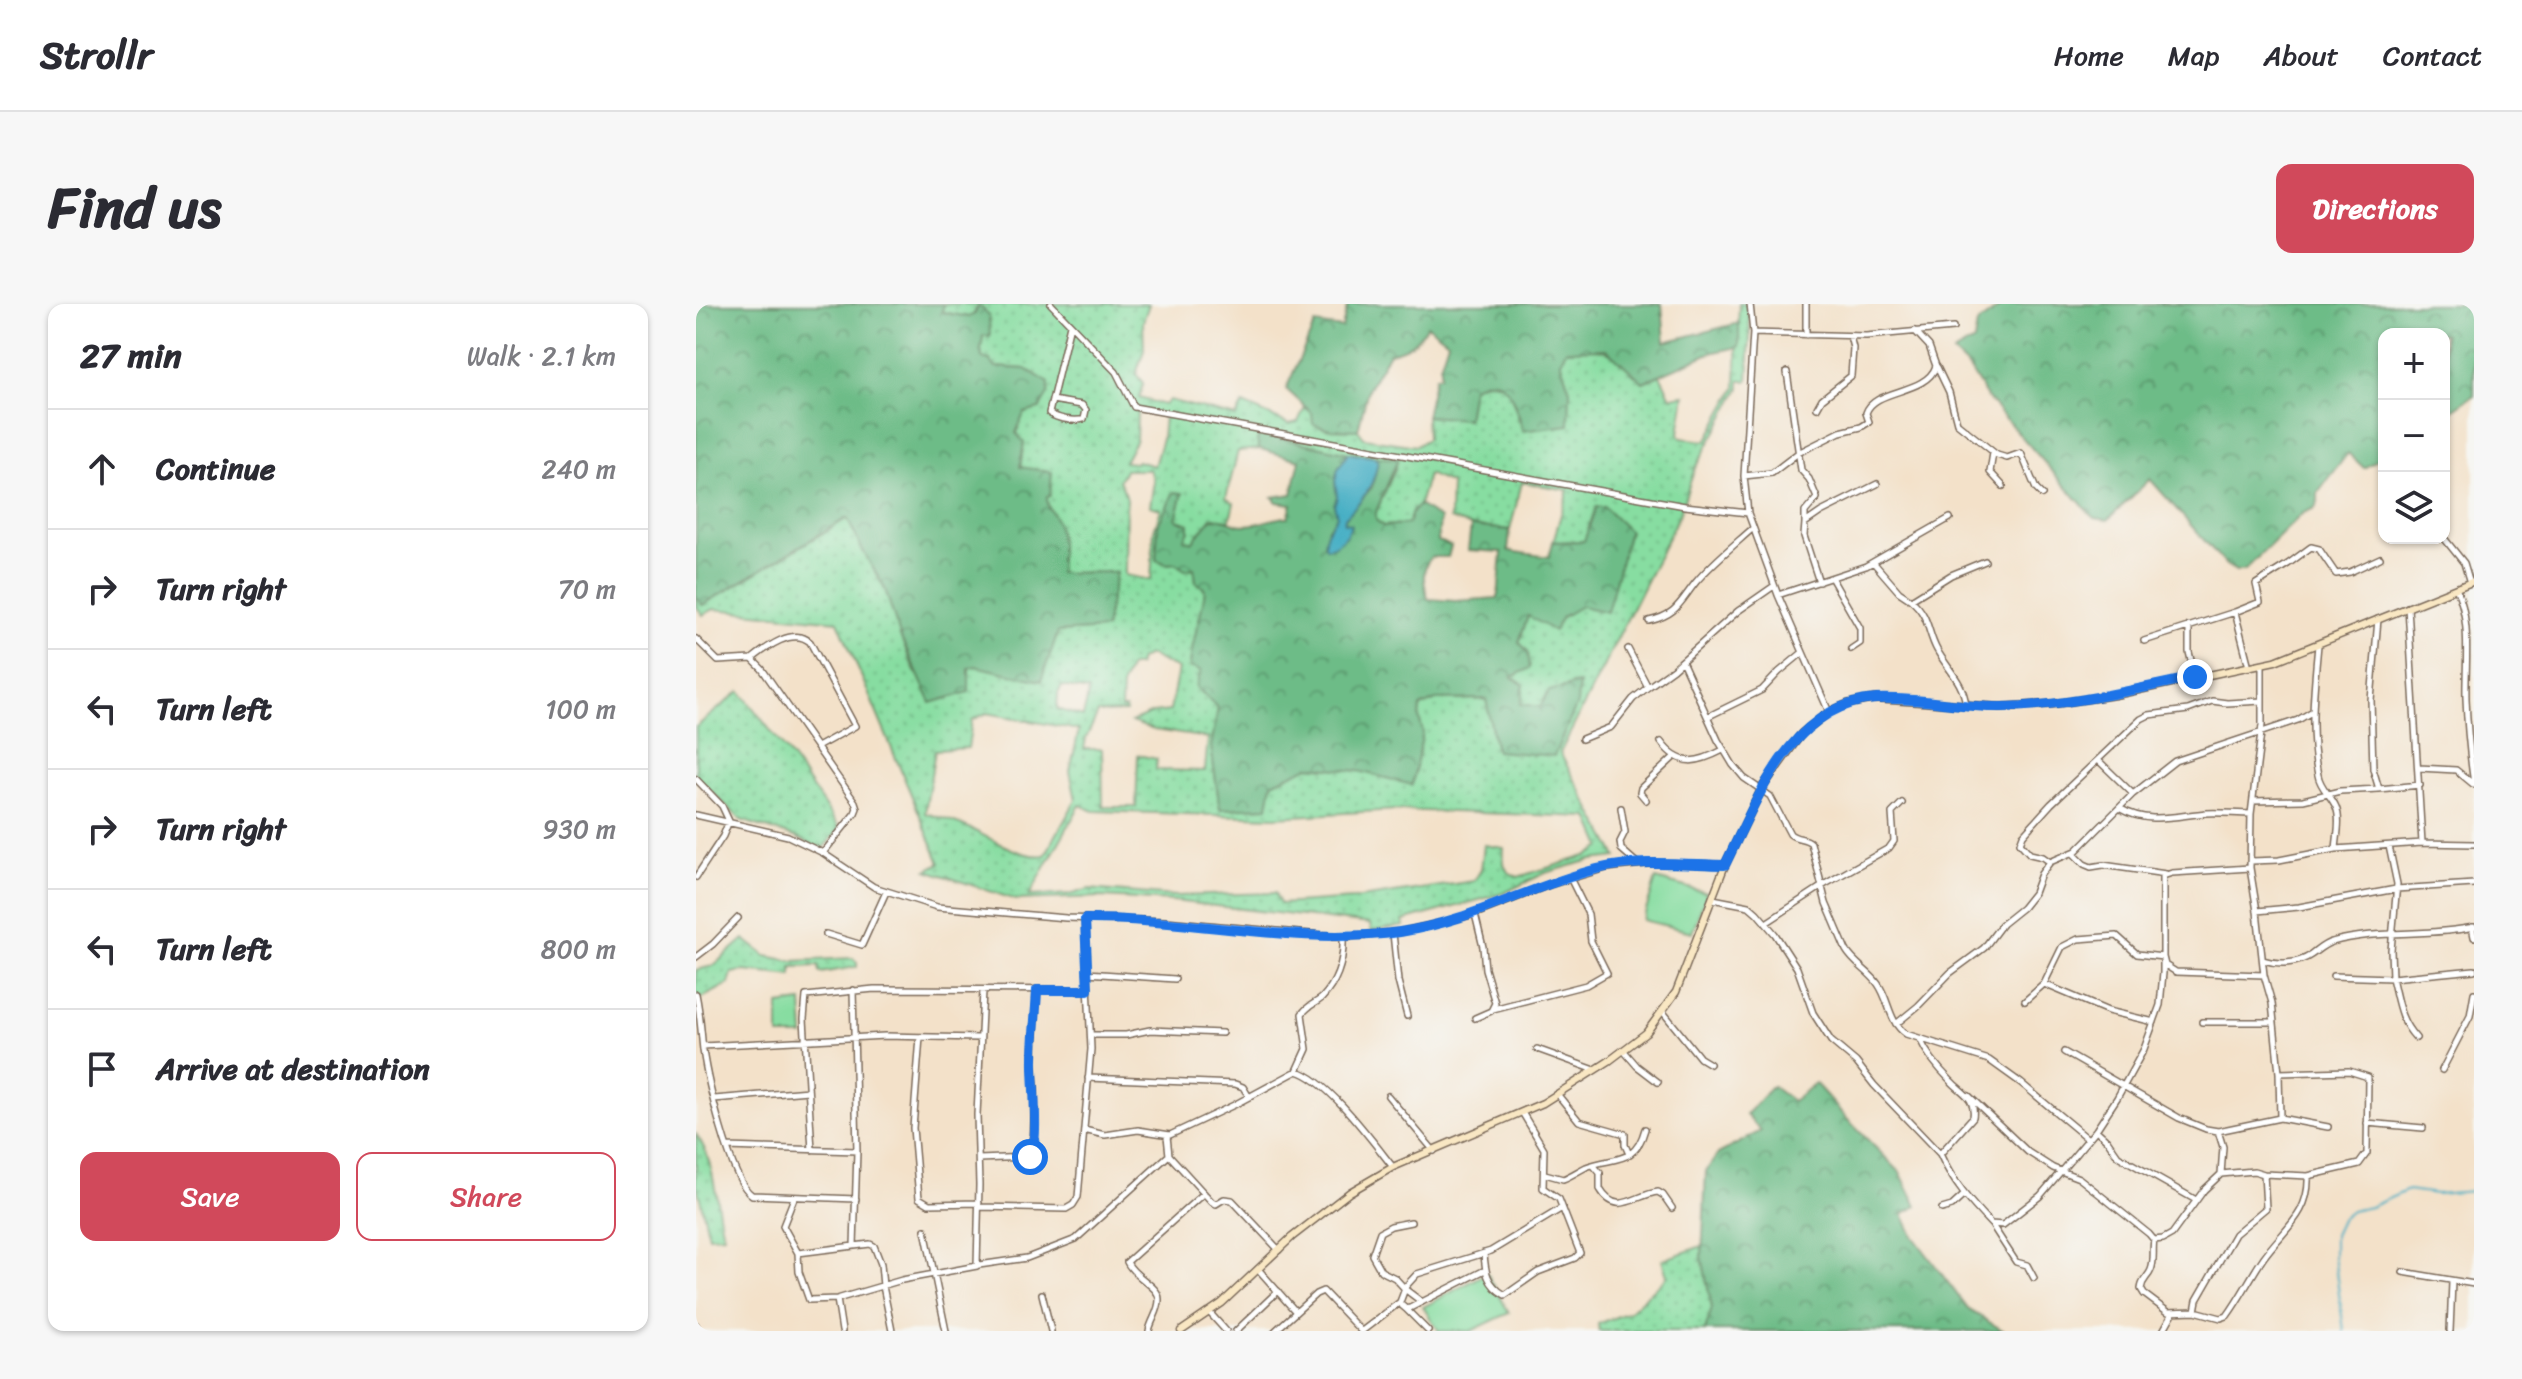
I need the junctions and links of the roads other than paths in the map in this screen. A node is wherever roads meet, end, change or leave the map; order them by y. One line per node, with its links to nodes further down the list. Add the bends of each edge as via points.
1 (1051, 304): 4 (street)
2 (1750, 304): 7 (street)
3 (1806, 304): 8 (street)
4 (1070, 324): 12 (street); 20 (street, via 1116,372 1134,407)
5 (1953, 328): 6 (street)
6 (1915, 331): 9 (street); 10 (street, via 1929,346)
7 (1753, 333): 8 (street); 16 (street)
8 (1806, 335): 9 (street)
9 (1850, 336): 13 (street, via 1851,376)
10 (1936, 366): 14 (street, via 1927,381 1870,405 1868,423); 15 (street, via 1957,423)
11 (1787, 372): 14 (street)
12 (1052, 400): 12 (street, via 1049,413 1054,417 1084,419 1082,405)
13 (1817, 408)
14 (1798, 453): 16 (street, via 1772,473); 22 (street, via 1817,498 1805,512)
15 (1993, 453): 18 (street, via 1990,472); 19 (street, via 2007,458 2021,453)
16 (1744, 476): 20 (street)
17 (1877, 484): 22 (street)
18 (2003, 486)
19 (2042, 495)
20 (1748, 513): 23 (street)
21 (1950, 518): 27 (street)
22 (1805, 523): 29 (street)
23 (1752, 529): 31 (street); 38 (street, via 1696,582 1680,606)
24 (2449, 544): 30 (street)
25 (2380, 558): 36 (street, via 2336,574 2319,549 2311,547 2256,584 2258,605)
26 (1985, 561): 34 (street)
27 (1873, 562): 28 (street); 34 (street)
28 (1832, 579): 29 (street); 44 (street, via 1860,628 1860,643)
29 (1819, 582): 33 (street)
30 (2472, 582): 32 (street)
31 (1774, 586): 33 (street); 47 (street)
32 (2456, 588): 35 (street); 64 (street, via 2465,629 2474,784 2456,770)
33 (1778, 595): 45 (street)
34 (1911, 600): 53 (street, via 1960,681)
35 (2408, 607): 37 (street); 64 (street)
36 (2235, 612): 39 (street); 49 (street)
37 (2378, 619): 42 (street); 68 (street, via 2371,700 2373,769)
38 (1649, 621)
39 (2189, 626): 41 (street); 50 (street)
40 (696, 639): 46 (street, via 718,661)
41 (2144, 641)
42 (2318, 645): 48 (street); 54 (street)
43 (1628, 649): 51 (street)
44 (1851, 649)
45 (1803, 653): 55 (street); 56 (street, via 1762,690)
46 (752, 659): 60 (street); 60 (street, via 796,635 810,642 855,726)
47 (1682, 661): 51 (street); 56 (street)
48 (2262, 665): 49 (street); 52 (street)
49 (2249, 667): 50 (street)
50 (2195, 677): 53 (street, via 2053,704)
51 (1648, 687): 58 (street, via 1611,727)
52 (2262, 701): 57 (street); 63 (street, via 2212,701 2149,715)
53 (1966, 705): 55 (street, via 1874,699)
54 (2313, 711): 57 (street); 70 (street, via 2318,775)
55 (1829, 712): 67 (street, via 1802,733)
56 (1709, 716): 61 (street)
57 (2261, 731): 69 (street, via 2175,761); 72 (street)
58 (1582, 739)
59 (1661, 742): 62 (street)
60 (817, 747): 83 (street, via 857,808)
61 (1723, 750): 62 (street, via 1700,761); 67 (street, via 1736,770)
62 (1674, 757): 71 (street, via 1641,788)
63 (2098, 760): 69 (street); 85 (street, via 2023,835 2023,849)
64 (2419, 768): 66 (street)
65 (696, 779): 78 (street)
66 (2420, 785): 68 (street); 79 (street)
67 (1762, 788): 87 (street); 93 (street, via 1790,834 1811,843)
68 (2379, 789): 70 (street)
69 (2133, 794): 75 (street)
70 (2328, 794): 72 (street); 82 (street, via 2339,821)
71 (1646, 800)
72 (2252, 801): 76 (street)
73 (1902, 803): 93 (street, via 1892,813 1894,841 1889,848)
74 (1621, 808): 86 (street, via 1621,849)
75 (2119, 808): 76 (street, via 2153,820); 84 (street)
76 (2251, 814): 88 (street)
77 (696, 815): 78 (street)
78 (729, 821): 83 (street, via 788,836); 90 (street)
79 (2422, 843): 80 (street); 81 (street)
80 (2474, 844)
81 (2389, 846): 82 (street); 94 (street)
82 (2336, 849): 88 (street)
83 (823, 853): 95 (street)
84 (2073, 853): 85 (street); 89 (street, via 2091,867)
85 (2050, 862): 133 (street, via 2034,893 1984,948)
86 (1638, 864): 87 (street); 91 (street)
87 (1725, 865): 96 (street)
88 (2250, 865): 89 (street); 97 (street)
89 (2167, 874): 109 (street, via 2162,881)
90 (696, 877)
91 (1570, 878): 98 (street); 125 (street, via 1588,914 1589,937 1606,974 1586,985)
92 (2474, 884): 94 (street)
93 (1821, 887): 101 (street); 133 (street, via 1850,958 1879,985)
94 (2396, 889): 97 (street); 105 (street)
95 (886, 892): 100 (street, via 944,909); 104 (street, via 862,945)
96 (1713, 899): 101 (street, via 1749,906); 126 (street)
97 (2257, 911): 110 (street)
98 (1475, 914): 103 (street); 125 (street)
99 (738, 918): 108 (street)
100 (1085, 919): 106 (street); 112 (street)
101 (1766, 923): 176 (street, via 1797,968 1813,1013 1831,1041)
102 (2473, 927): 105 (street); 107 (street)
103 (1393, 933): 106 (street); 127 (street)
104 (826, 934)
105 (2394, 934): 110 (street, via 2328,943 2298,960); 115 (street)
106 (1343, 937): 149 (street, via 1341,965 1323,996 1302,1014 1307,1049)
107 (2474, 937)
108 (696, 957)
109 (2163, 957): 113 (street, via 2170,969 2182,973); 117 (street, via 2137,954 2117,936 2078,939 2062,947); 130 (street)
110 (2262, 959): 113 (street)
111 (2474, 970): 115 (street)
112 (1087, 973): 116 (street); 120 (street)
113 (2264, 975): 132 (street)
114 (2333, 976): 115 (street)
115 (2392, 978): 139 (street, via 2400,1016)
116 (1175, 979)
117 (2044, 984): 124 (street); 130 (street, via 2108,1011)
118 (853, 990): 121 (street); 136 (street); 141 (street, via 806,996)
119 (1037, 990): 120 (street); 121 (street); 178 (street, via 1033,1152 1028,1157)
120 (1088, 990): 135 (street)
121 (983, 991): 138 (street)
122 (2474, 993): 128 (street)
123 (696, 994): 142 (street)
124 (2025, 1001)
125 (1493, 1009): 129 (street)
126 (1663, 1012): 144 (street); 146 (street)
127 (1407, 1016)
128 (2472, 1017): 148 (street)
129 (1475, 1018)
130 (2154, 1022): 153 (street)
131 (2202, 1022): 132 (street)
132 (2273, 1022): 150 (street)
133 (1896, 1024): 140 (street)
134 (1222, 1033): 135 (street, via 1150,1030)
135 (1091, 1035): 151 (street)
136 (854, 1037): 137 (street); 141 (street); 173 (street)
137 (920, 1037): 138 (street); 191 (street, via 913,1128 919,1198 929,1204)
138 (979, 1038): 178 (street)
139 (2416, 1038)
140 (1920, 1039): 157 (street); 170 (street, via 1989,1060)
141 (805, 1041): 142 (street); 154 (street)
142 (703, 1046): 159 (street)
143 (1537, 1049): 147 (street)
144 (1624, 1051): 147 (street); 152 (street)
145 (2064, 1052): 153 (street)
146 (1710, 1064)
147 (1596, 1070): 155 (street)
148 (2442, 1070)
149 (1297, 1071): 158 (street); 180 (street, via 1325,1087)
150 (2279, 1073): 161 (street); 162 (street, via 2349,1071 2368,1077)
151 (1088, 1078): 158 (street, via 1235,1084); 166 (street)
152 (1658, 1082)
153 (2123, 1084): 167 (street); 168 (street, via 2179,1118)
154 (808, 1091): 159 (street); 172 (street)
155 (1558, 1095): 160 (street); 175 (street, via 1579,1121 1625,1134)
156 (1388, 1096): 174 (street)
157 (1969, 1096): 176 (street, via 1973,1117); 181 (street, via 2020,1145)
158 (1249, 1097): 169 (street)
159 (714, 1099): 171 (street)
160 (1523, 1114): 174 (street); 182 (street, via 1542,1144)
161 (2280, 1118): 163 (street); 168 (street)
162 (2367, 1123): 164 (street); 185 (street, via 2367,1153 2359,1164)
163 (2328, 1127)
164 (2423, 1128)
165 (1645, 1129): 175 (street)
166 (1084, 1130): 169 (street); 191 (street, via 1078,1197 1071,1207)
167 (2096, 1130): 170 (street); 190 (street, via 2118,1156)
168 (2218, 1131): 183 (street)
169 (1167, 1136): 177 (street)
170 (2088, 1139): 181 (street)
171 (727, 1147): 172 (street); 188 (street, via 743,1189 752,1195)
172 (812, 1150): 173 (street)
173 (857, 1151): 189 (street)
174 (1434, 1151): 180 (street)
175 (1629, 1154): 179 (street)
176 (1940, 1154): 187 (street)
177 (1169, 1155): 186 (street); 205 (street, via 1076,1239 1027,1258)
178 (979, 1159): 191 (street)
179 (1593, 1166): 182 (street, via 1563,1179); 193 (street, via 1608,1200 1624,1203 1658,1192)
180 (1393, 1167): 202 (street, via 1337,1201)
181 (2061, 1170): 197 (street, via 2040,1196); 200 (street, via 2095,1190)
182 (1545, 1174): 192 (street, via 1543,1188 1559,1199)
183 (2221, 1174): 184 (street); 190 (street)
184 (2264, 1174): 185 (street); 221 (street, via 2266,1208 2235,1234)
185 (2308, 1176): 221 (street, via 2303,1207 2227,1316)
186 (1204, 1193): 202 (street, via 1214,1204 1232,1200); 232 (street, via 1127,1262 1159,1295)
187 (1964, 1195): 194 (street); 196 (street)
188 (794, 1198): 189 (street); 203 (street, via 783,1226)
189 (856, 1199): 201 (street)
190 (2196, 1200): 200 (street, via 2172,1234)
191 (979, 1205): 205 (street)
192 (1562, 1208): 204 (street); 207 (street, via 1579,1255 1538,1272 1505,1295)
193 (1672, 1208)
194 (1942, 1209)
195 (1411, 1222): 214 (street, via 1380,1232 1372,1255 1378,1268)
196 (1991, 1224): 197 (street); 199 (street)
197 (2003, 1225): 199 (street)
198 (925, 1230): 209 (street)
199 (1999, 1236): 210 (street)
200 (2154, 1240): 224 (street, via 2151,1272 2141,1289)
201 (854, 1246): 203 (street); 213 (street, via 874,1246)
202 (1279, 1250): 206 (street)
203 (798, 1253): 217 (street, via 809,1300)
204 (1484, 1253): 207 (street); 214 (street, via 1421,1272)
205 (978, 1265): 209 (street)
206 (1258, 1269): 215 (street); 222 (street)
207 (1483, 1270): 218 (street)
208 (2403, 1272): 211 (street)
209 (934, 1276): 213 (street); 230 (street)
210 (2034, 1278)
211 (2452, 1282): 212 (street); 239 (street)
212 (2474, 1284)
213 (883, 1286): 217 (street); 229 (street)
214 (1405, 1290): 218 (street); 219 (street)
215 (1278, 1291): 223 (street); 235 (street)
216 (1042, 1294): 231 (street)
217 (837, 1299): 228 (street)
218 (1422, 1302): 220 (street)
219 (1399, 1303): 220 (street); 226 (street)
220 (1406, 1309): 237 (street)
221 (2195, 1311): 224 (street)
222 (1209, 1312): 233 (street); 234 (street)
223 (1296, 1312): 226 (street, via 1323,1291); 236 (street)
224 (2173, 1313): 238 (street)
225 (696, 1325): 227 (street)
226 (1358, 1330)
227 (699, 1331)
228 (842, 1331)
229 (892, 1331)
230 (946, 1331)
231 (1051, 1331)
232 (1149, 1331)
233 (1181, 1331)
234 (1226, 1331)
235 (1236, 1331)
236 (1275, 1331)
237 (1428, 1331)
238 (2163, 1331)
239 (2450, 1331)

